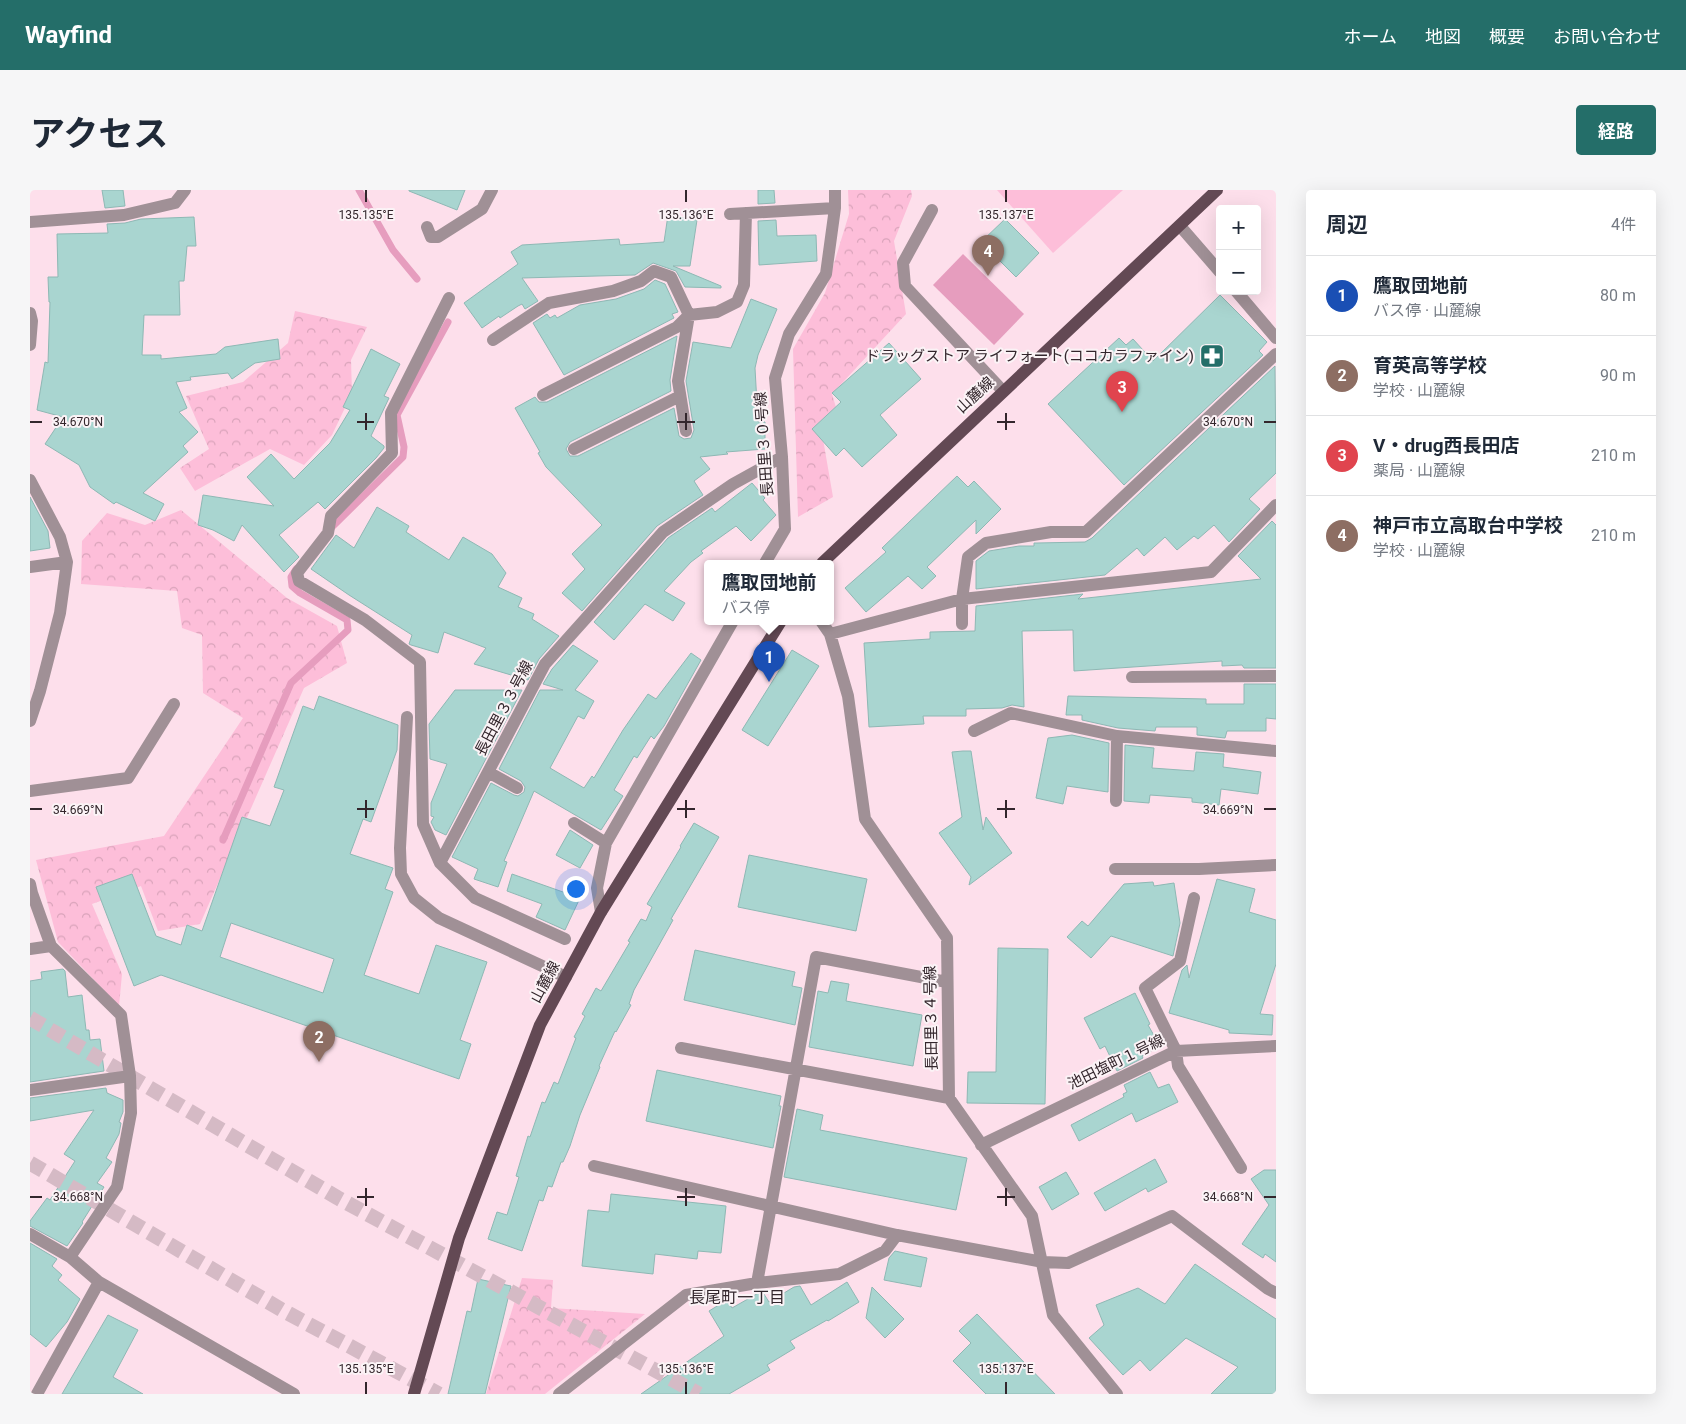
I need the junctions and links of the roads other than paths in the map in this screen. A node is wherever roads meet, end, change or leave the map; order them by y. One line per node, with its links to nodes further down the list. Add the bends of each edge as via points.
1 (185, 190): 9 (street, via 176,204 124,216)
2 (492, 190): 11 (street, via 482,209 438,237 431,237)
3 (835, 190): 5 (street, 長田里３０号線)
4 (1217, 190): 10 (main road, 山麓線)
5 (835, 208): 7 (street); 26 (street, 長田里３０号線, via 826,274 789,334 776,378)
6 (932, 210): 21 (street, via 903,263 906,286)
7 (746, 213): 8 (street); 15 (street, via 744,285 737,302 717,312)
8 (730, 214)
9 (30, 222)
10 (1180, 226): 12 (street); 21 (main road, 山麓線)
11 (427, 227)
12 (1216, 267)
13 (1239, 295): 17 (street)
14 (449, 298): 54 (street, via 391,413 392,453 331,516 328,533 297,573 299,581 365,620 420,662 423,824)
15 (689, 315): 18 (street, via 671,278 654,270 641,281 613,291 549,303); 22 (street, via 677,327); 23 (street, via 678,381)
16 (31, 318): 19 (street)
17 (1276, 338)
18 (493, 340)
19 (30, 345)
20 (1276, 354): 33 (street, via 1086,532 1050,532 986,543 968,557)
21 (1002, 391): 30 (main road, 山麓線)
22 (543, 395)
23 (680, 396): 24 (street); 25 (street)
24 (686, 431)
25 (574, 449)
26 (782, 456): 29 (street, 長田里３０号線, via 785,529); 48 (street, 長田里３３号線, via 733,484 663,532 545,664)
27 (30, 480): 31 (street, via 60,537)
28 (1276, 505): 33 (street, via 1211,572)
29 (767, 560)
30 (825, 560)
31 (67, 562): 32 (street); 41 (street, via 60,614)
32 (30, 567)
33 (962, 599): 34 (street); 38 (street)
34 (962, 624)
35 (731, 625): 53 (street)
36 (779, 625): 59 (main road, 山麓線)
37 (824, 625): 38 (street, 長田里３４号線)
38 (830, 634): 64 (street, 長田里３４号線, via 848,696 866,819 947,938)
39 (1276, 676): 40 (street)
40 (1132, 678)
41 (35, 691): 44 (street)
42 (174, 704): 50 (street, via 128,778)
43 (407, 717): 63 (street, via 401,874 414,898 439,918)
44 (30, 721)
45 (974, 730): 46 (street, via 1011,713)
46 (1117, 736): 47 (street); 51 (street)
47 (1276, 750)
48 (488, 772): 49 (street); 54 (street, 長田里３３号線)
49 (517, 788)
50 (30, 791)
51 (1116, 802)
52 (574, 823): 53 (street)
53 (606, 842): 59 (street, via 597,888)
54 (440, 863): 60 (street, via 474,898)
55 (1276, 865): 56 (street)
56 (1115, 869)
57 (30, 884): 61 (street)
58 (1194, 898): 67 (street, via 1180,961 1145,988)
59 (601, 912): 63 (main road, 山麓線)
60 (565, 939)
61 (51, 946): 62 (street); 69 (street, via 121,1015)
62 (30, 949)
63 (566, 977): 85 (main road, 山麓線, via 540,1026 460,1238)
64 (947, 982): 68 (street, via 816,957); 71 (street, 長田里３４号線)
65 (1276, 1046): 67 (street, 池田塩町１号線)
66 (681, 1048): 68 (street)
67 (1176, 1051): 72 (street, 池田塩町１号線); 74 (street, via 1178,1066)
68 (795, 1070): 71 (street); 75 (street)
69 (130, 1076): 70 (street); 78 (street, via 131,1114 117,1187)
70 (30, 1090)
71 (949, 1098): 72 (street)
72 (981, 1145): 79 (street, via 1032,1216)
73 (594, 1166): 75 (street)
74 (1241, 1168)
75 (771, 1206): 77 (street); 81 (street)
76 (30, 1234): 78 (street)
77 (897, 1235): 79 (street); 81 (street, via 885,1251 839,1274)
78 (70, 1257): 80 (street)
79 (1042, 1262): 82 (street, via 1068,1263 1172,1216); 87 (street, via 1053,1315)
80 (99, 1282): 83 (street); 84 (street)
81 (757, 1283): 86 (street, via 686,1295)
82 (1276, 1293)
83 (43, 1392)
84 (294, 1394)
85 (414, 1394)
86 (559, 1394)
87 (1118, 1394)

